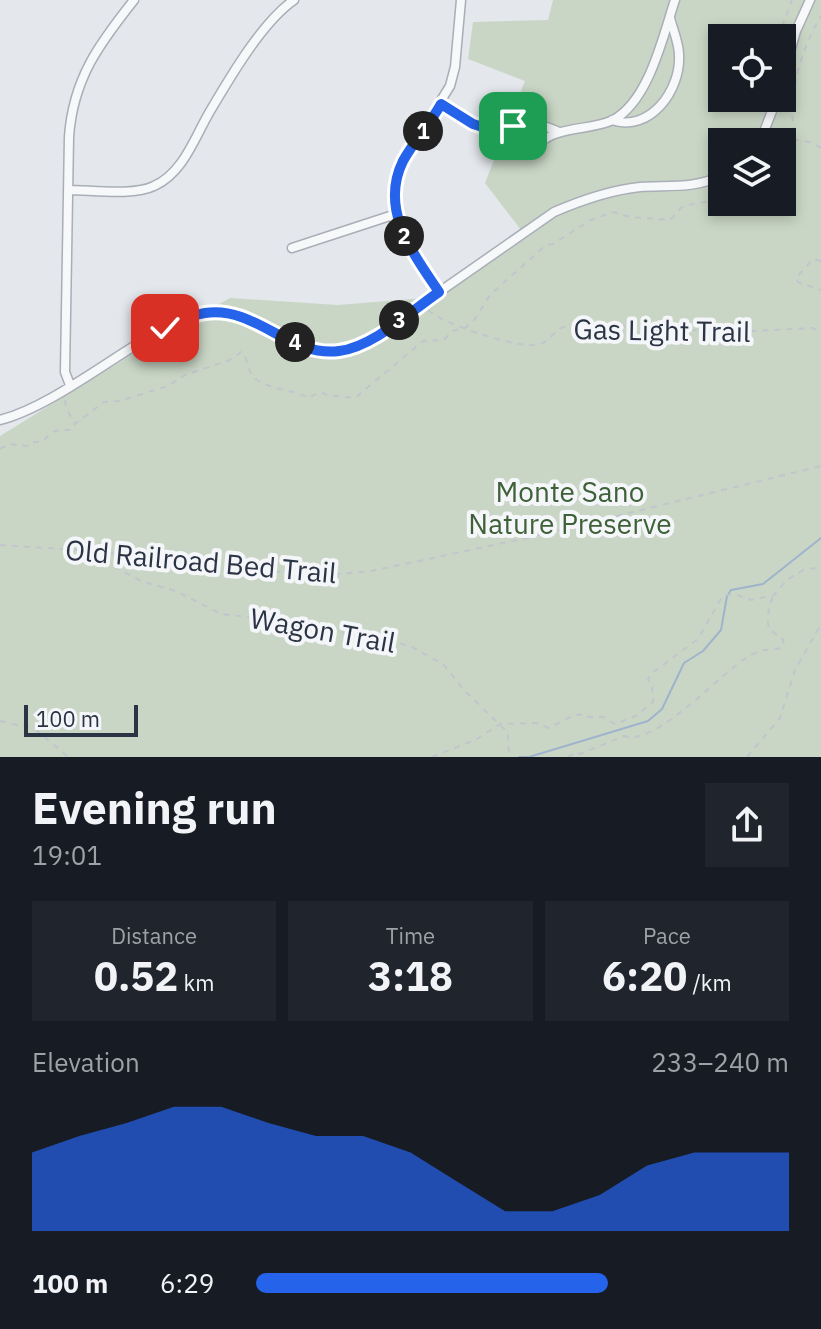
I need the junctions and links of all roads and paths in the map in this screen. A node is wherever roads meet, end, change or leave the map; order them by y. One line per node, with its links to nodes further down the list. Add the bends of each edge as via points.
1 (134, 0): 19 (street, via 104,38 77,88)
2 (294, 0): 19 (street, via 254,43 181,163 154,186)
3 (461, 0): 11 (street, via 455,67)
4 (675, 0): 8 (street)
5 (792, 0): 9 (path)
6 (810, 0): 10 (street)
7 (821, 16): 13 (path, via 796,72)
8 (669, 18): 12 (street, via 645,85); 12 (street, via 679,56 672,89 638,122)
9 (783, 24)
10 (796, 31)
11 (441, 104): 15 (street, via 473,124); 20 (street, via 399,171)
12 (612, 120): 14 (street)
13 (792, 128)
14 (559, 132): 15 (street, via 530,144); 15 (street, via 527,120)
15 (502, 133)
16 (796, 140): 17 (path)
17 (821, 148)
18 (708, 180): 24 (street, via 579,201 554,212)
19 (68, 190): 27 (street)
20 (396, 214): 21 (street); 24 (street)
21 (292, 248)
22 (821, 261): 23 (path, via 813,259 796,278)
23 (821, 290)
24 (439, 292): 25 (street)
25 (422, 303): 26 (path, Gas Light Trail, via 437,318 527,346 545,342 566,326 666,326 713,333); 27 (street, via 366,343 339,351 300,345 240,315 204,313 165,328)
26 (821, 331)
27 (68, 386): 28 (street); 29 (path, via 66,407)
28 (4, 418): 30 (street)
29 (75, 424)
30 (0, 426)
31 (821, 466): 33 (path, Old Railroad Bed Trail, via 371,571 329,575 226,568)
32 (0, 545): 33 (path, Old Railroad Bed Trail)
33 (94, 551): 38 (path, Wagon Trail, via 141,581 176,591 221,614 301,623 410,646 443,664)
34 (821, 568): 35 (path, via 805,569)
35 (774, 595): 38 (path, via 751,600 729,593 719,598 698,639 651,674 653,702 636,716 615,724 584,714 549,728); 42 (path, via 769,626 782,637 782,646 760,649 743,659 661,728)
36 (821, 624): 43 (path, via 795,670 780,718)
37 (0, 721): 39 (path, via 35,729)
38 (500, 724): 40 (path); 41 (path, Wagon Trail, via 508,734)
39 (68, 757)
40 (432, 757)
41 (509, 757)
42 (568, 757)
43 (747, 757)

